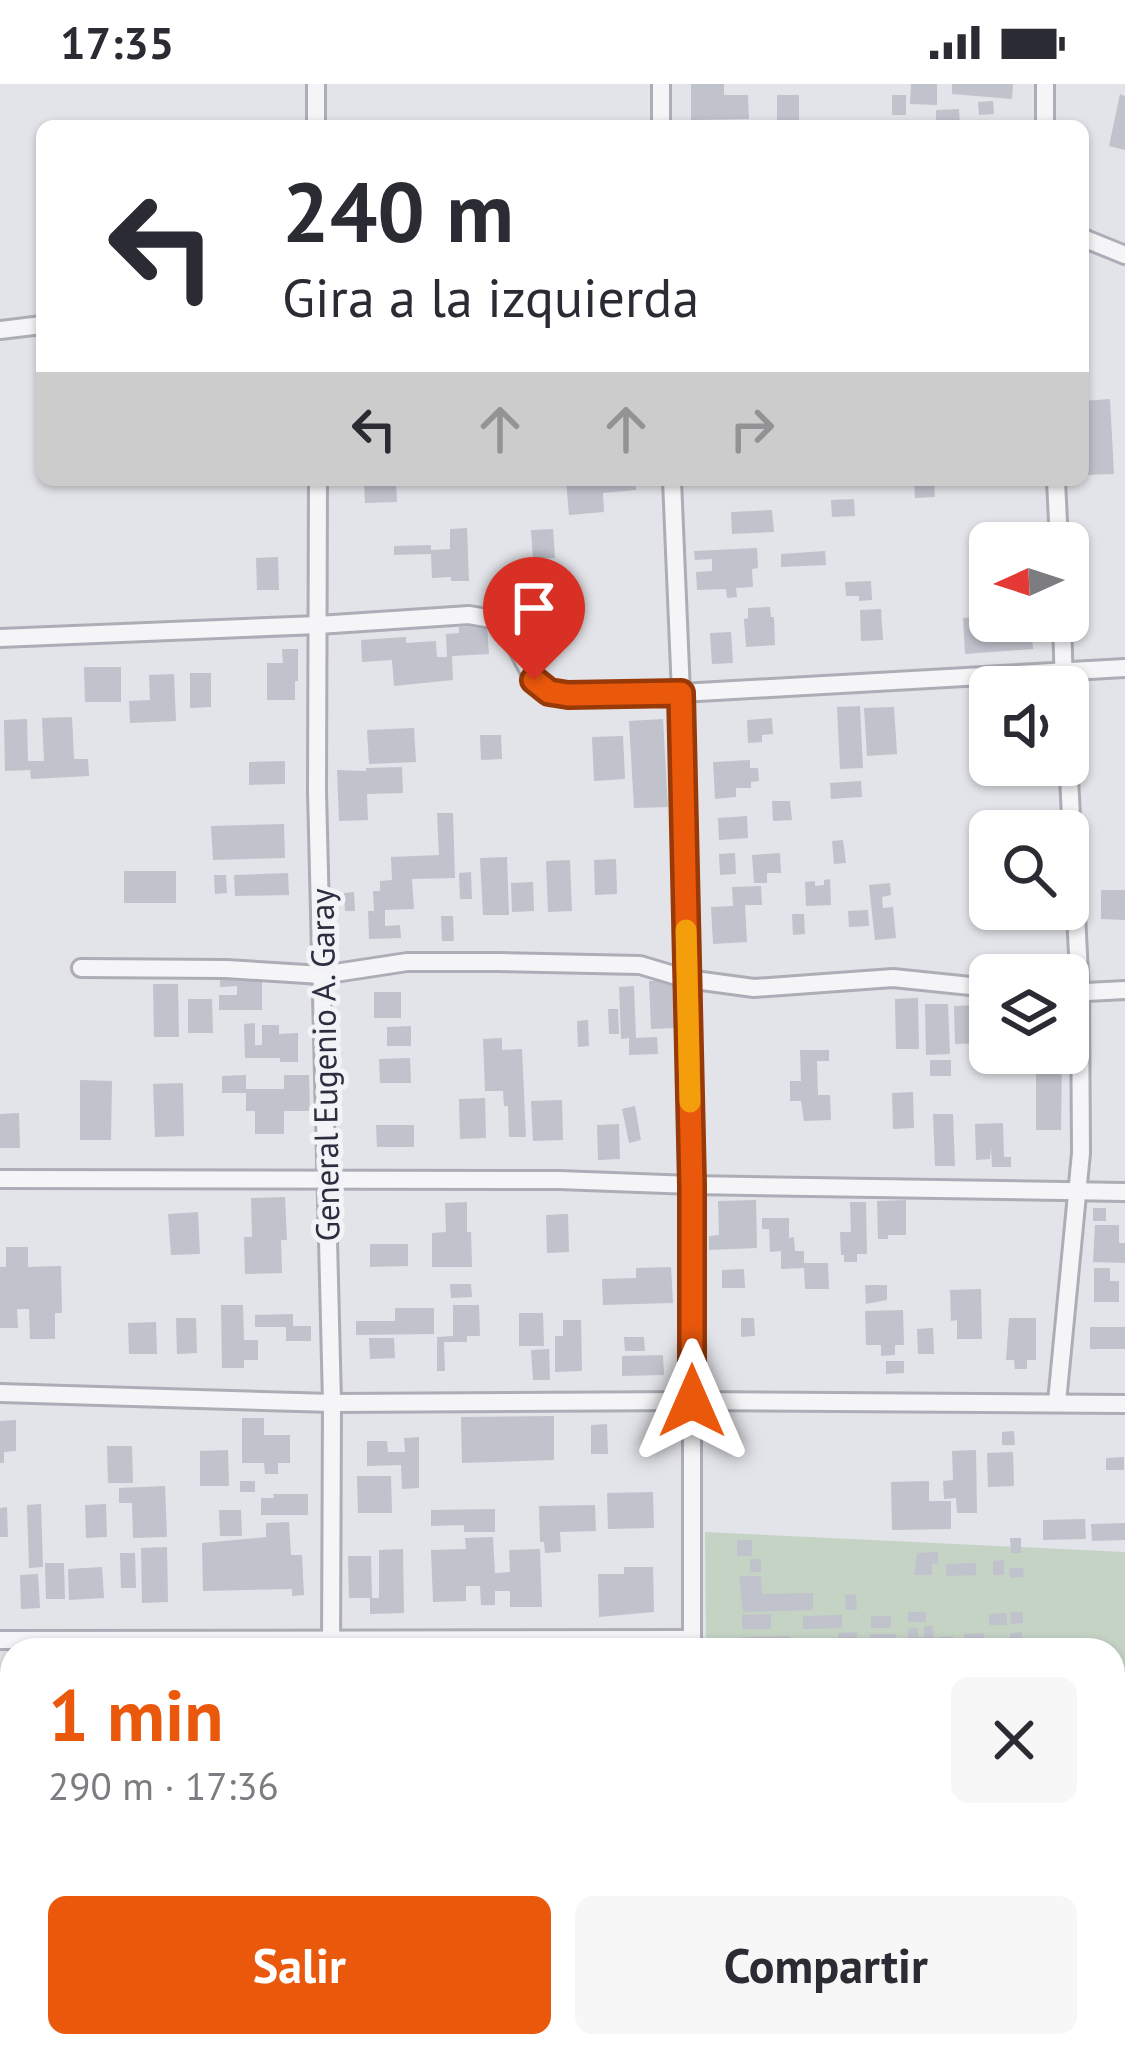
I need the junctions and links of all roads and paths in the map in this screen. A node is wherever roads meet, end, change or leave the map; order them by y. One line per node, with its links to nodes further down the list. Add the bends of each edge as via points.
1 (316, 84): 4 (street)
2 (661, 84): 5 (street)
3 (1045, 84): 6 (street)
4 (316, 120)
5 (661, 120)
6 (1045, 120)
7 (1089, 240): 8 (street)
8 (1125, 255)
9 (36, 326): 10 (street)
10 (0, 330)
11 (318, 486): 15 (street, General Eugenio A. Garay)
12 (672, 486): 20 (street)
13 (1056, 486): 14 (street)
14 (1058, 522)
15 (318, 625): 16 (street); 20 (street, via 492,619 549,692); 24 (street, General Eugenio A. Garay)
16 (0, 638)
17 (1125, 668): 18 (street)
18 (1089, 674)
19 (969, 682): 20 (street)
20 (681, 693): 25 (street)
21 (1069, 786): 22 (street)
22 (1073, 954)
23 (81, 968): 24 (street)
24 (322, 975): 25 (street, via 407,962 498,962 640,965); 30 (street, General Eugenio A. Garay)
25 (687, 979): 26 (street, via 754,988 893,978); 32 (street)
26 (969, 986)
27 (1125, 990): 28 (street)
28 (1089, 992)
29 (1078, 1074): 34 (street)
30 (326, 1178): 31 (street); 32 (street); 38 (street, General Eugenio A. Garay)
31 (0, 1179)
32 (692, 1185): 34 (street); 36 (street)
33 (1125, 1192): 34 (street)
34 (1077, 1193): 37 (street)
35 (0, 1393): 38 (street)
36 (692, 1401): 37 (street); 38 (street); 41 (street)
37 (1057, 1402): 39 (street)
38 (332, 1403): 40 (street, General Eugenio A. Garay)
39 (1125, 1404)
40 (331, 1638)
41 (692, 1638)

